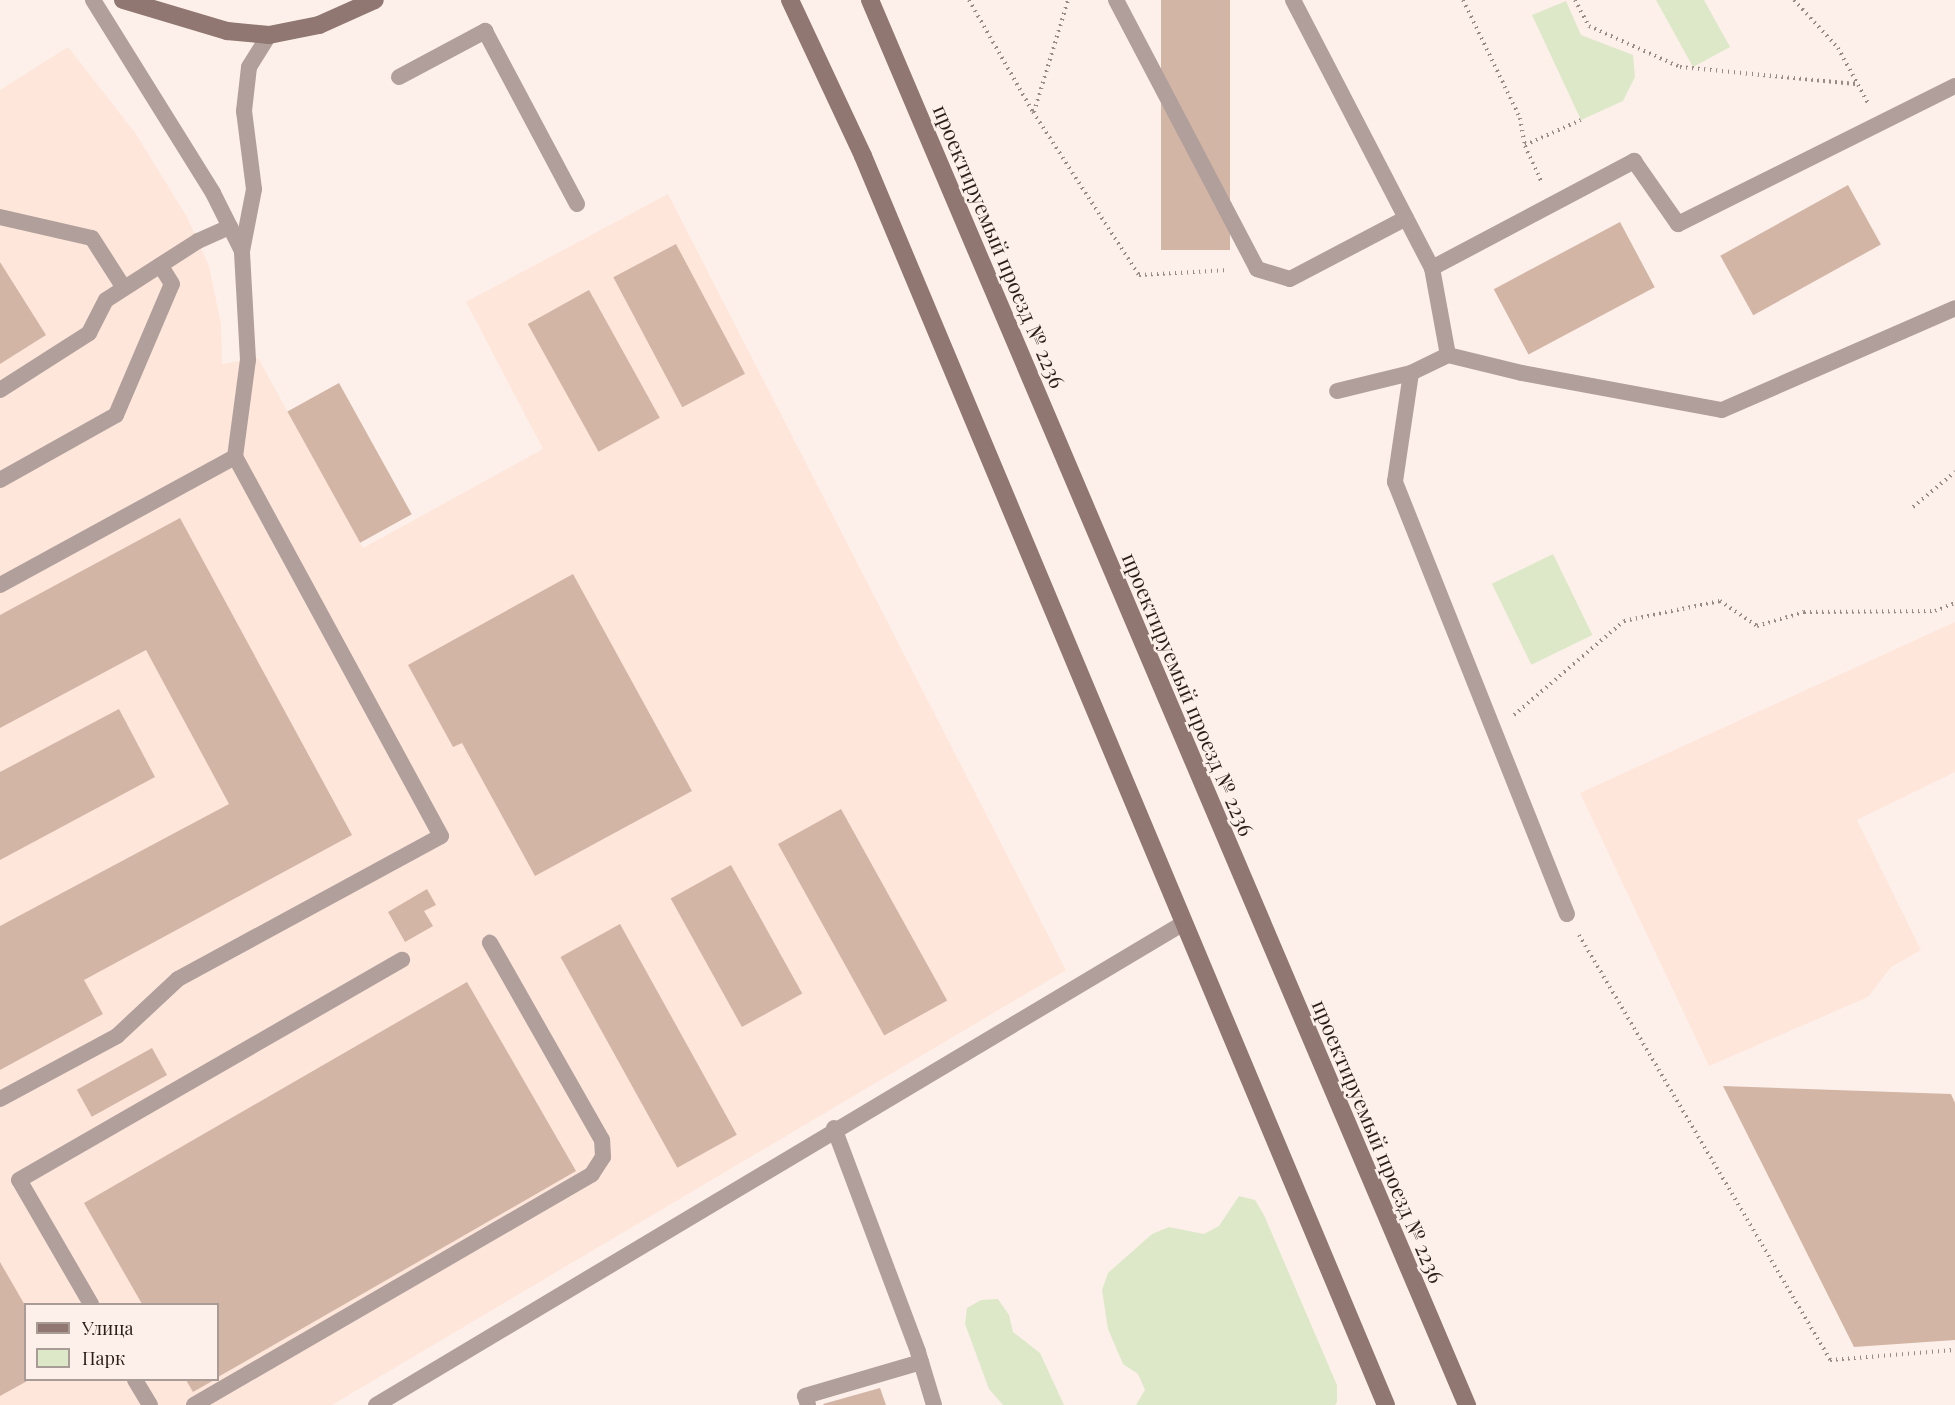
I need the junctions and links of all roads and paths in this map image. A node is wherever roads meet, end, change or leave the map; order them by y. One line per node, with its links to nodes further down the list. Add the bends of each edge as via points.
1 (93, 0): 25 (lane)
2 (123, 0): 13 (main road, via 227,31)
3 (375, 0): 13 (main road, via 320,26)
4 (790, 0): 44 (main road, via 863,156)
5 (870, 0): 59 (main road, проектируемый проезд № 2236)
6 (969, 0): 17 (path)
7 (1068, 0): 17 (path)
8 (1116, 0): 28 (lane)
9 (1293, 0): 24 (lane)
10 (1463, 0): 20 (path, via 1520,117)
11 (1575, 0): 15 (path, via 1589,26 1680,67)
12 (1794, 0): 15 (path, via 1838,48)
13 (269, 35): 26 (lane, via 249,68 244,111 254,189)
14 (399, 77): 22 (lane, via 484,31)
15 (1858, 84): 19 (path)
16 (1955, 86): 19 (lane)
17 (1033, 112): 28 (path, via 1139,275)
18 (1581, 120): 20 (path)
19 (1879, 123): 21 (lane, via 1678,224 1634,161)
20 (1525, 146): 21 (path)
21 (1551, 203): 29 (lane)
22 (577, 204)
23 (0, 217): 30 (lane, via 92,238)
24 (1406, 218): 28 (lane, via 1290,279); 29 (lane)
25 (230, 227): 26 (lane); 27 (lane)
26 (243, 251): 36 (lane, via 248,360)
27 (160, 265): 30 (lane); 38 (lane, via 172,284 116,415)
28 (1257, 268)
29 (1432, 268): 32 (lane)
30 (124, 288): 34 (lane, via 106,300 89,333)
31 (1955, 308): 32 (lane, via 1722,410 1522,373)
32 (1448, 355): 33 (lane)
33 (1411, 373): 35 (lane); 42 (lane, via 1395,482)
34 (0, 390)
35 (1337, 391)
36 (235, 457): 40 (lane); 47 (lane, via 441,836 178,979 117,1036)
37 (1955, 472): 39 (path)
38 (0, 480)
39 (1913, 507)
40 (0, 585)
41 (1955, 603): 42 (path, via 1935,611 1804,612 1757,626 1720,601 1624,621)
42 (1495, 731): 43 (lane)
43 (1567, 914): 50 (path, via 1830,1360)
44 (1182, 924): 48 (lane); 58 (main road)
45 (490, 943): 54 (lane, via 602,1140 603,1157 592,1174)
46 (402, 960): 49 (lane, via 19,1180)
47 (0, 1100)
48 (834, 1128): 51 (lane); 55 (lane)
49 (90, 1303)
50 (1955, 1350)
51 (921, 1362): 56 (lane, via 805,1396); 57 (lane)
52 (136, 1381): 53 (lane)
53 (150, 1405)
54 (194, 1405)
55 (376, 1405)
56 (808, 1405)
57 (934, 1405)
58 (1386, 1405)
59 (1467, 1405)

